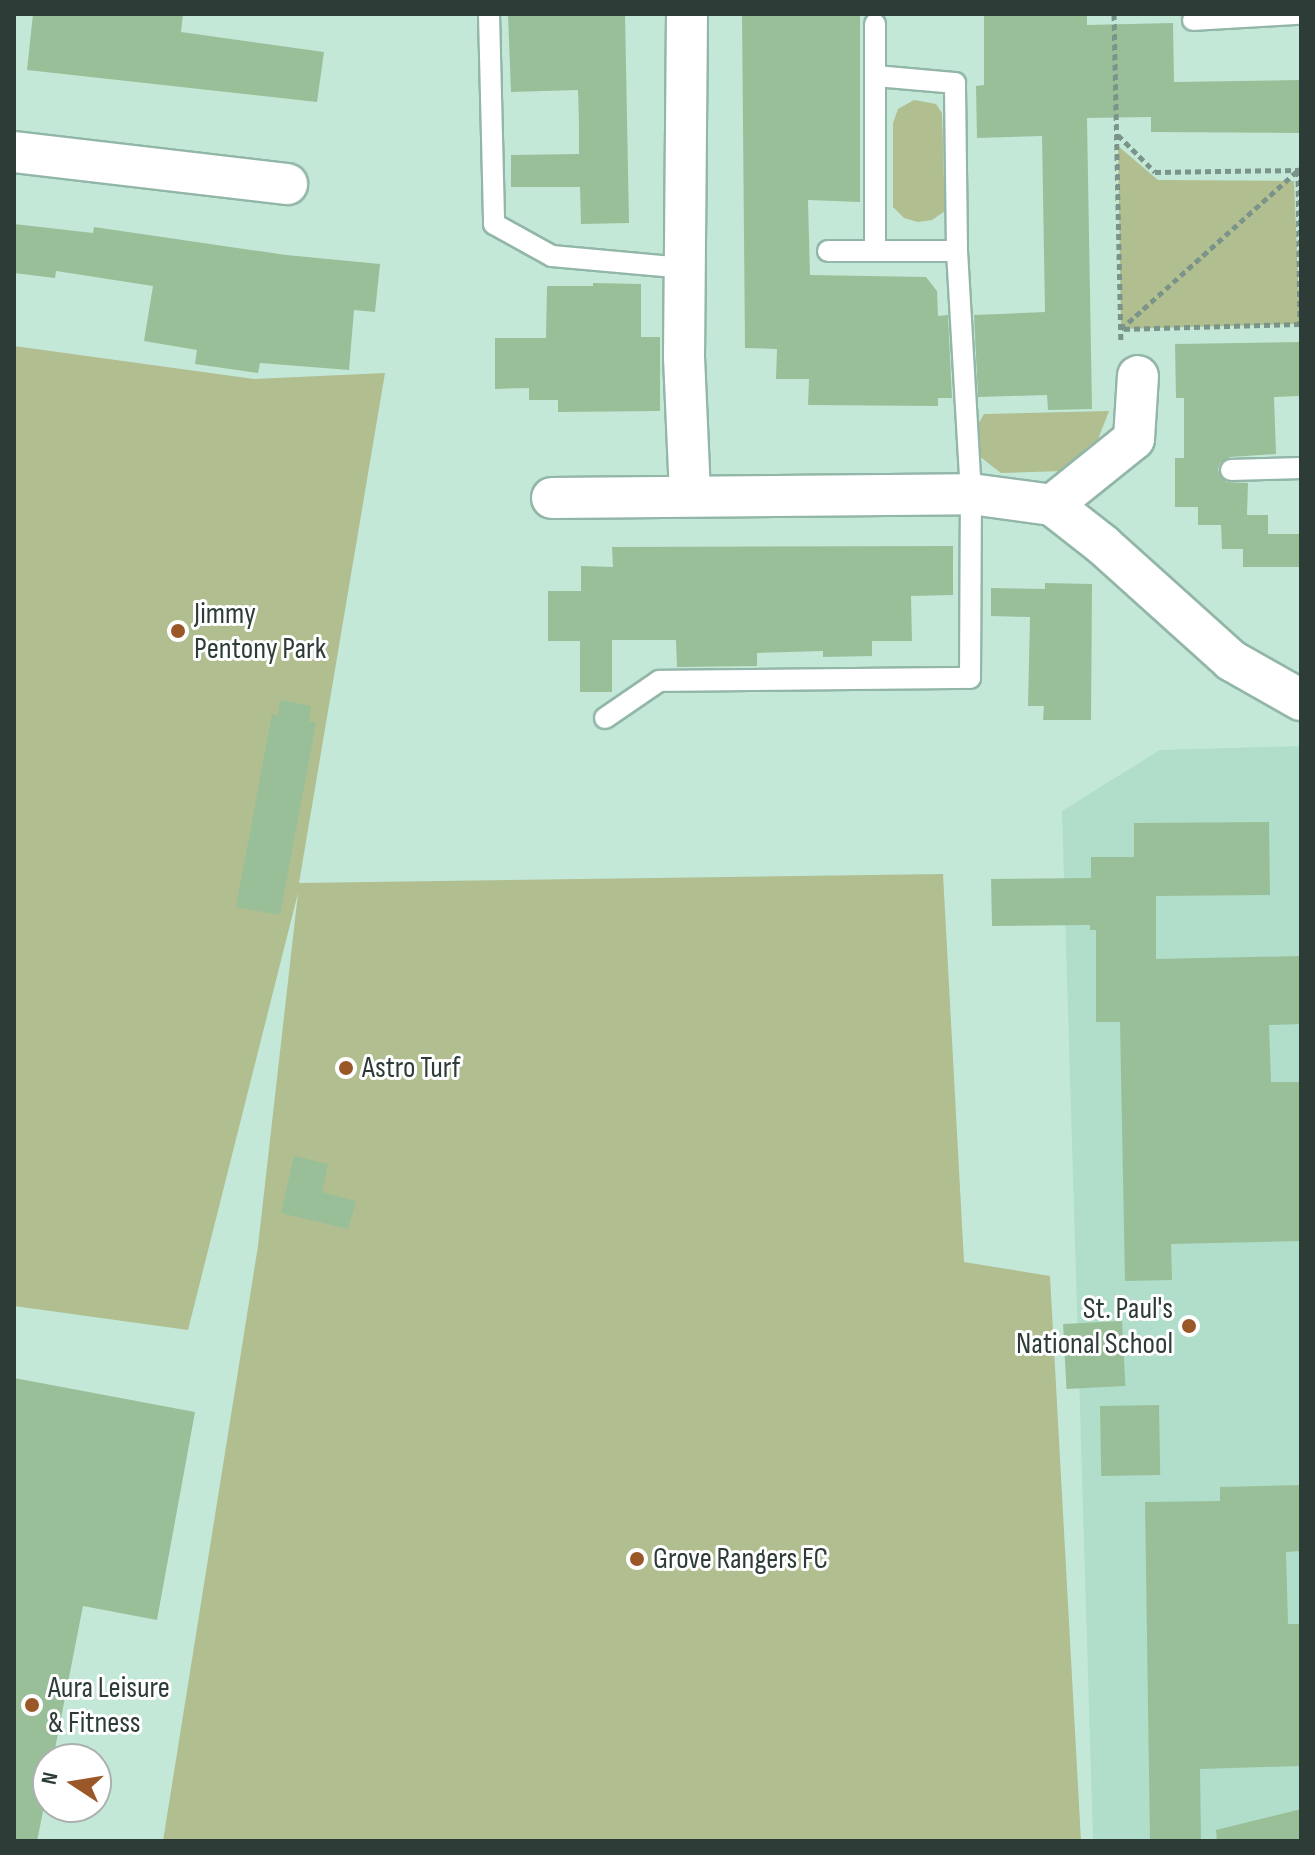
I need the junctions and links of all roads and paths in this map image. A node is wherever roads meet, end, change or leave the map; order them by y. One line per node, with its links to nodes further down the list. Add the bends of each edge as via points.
1 (489, 14): 15 (lane, via 494,224 552,256)
2 (687, 14): 15 (street)
3 (1114, 14): 8 (path)
4 (1298, 14): 5 (lane)
5 (1193, 20)
6 (875, 24): 7 (lane)
7 (877, 76): 12 (lane); 14 (lane, via 955,83)
8 (1118, 135): 10 (path, via 1155,172); 17 (path)
9 (14, 152): 11 (street)
10 (1299, 170): 16 (path); 17 (path)
11 (287, 184)
12 (875, 250): 13 (lane); 14 (lane)
13 (828, 251)
14 (957, 251): 21 (lane)
15 (685, 268): 22 (street)
16 (1300, 324): 17 (path)
17 (1121, 329): 18 (path)
18 (1130, 364): 24 (street, via 1134,439)
19 (1301, 468): 20 (lane)
20 (1231, 470)
21 (971, 494): 22 (street); 24 (street); 26 (lane, via 970,678 659,681)
22 (690, 495): 23 (street)
23 (552, 498)
24 (1052, 505): 25 (street, via 1232,661)
25 (1301, 700)
26 (605, 718)

